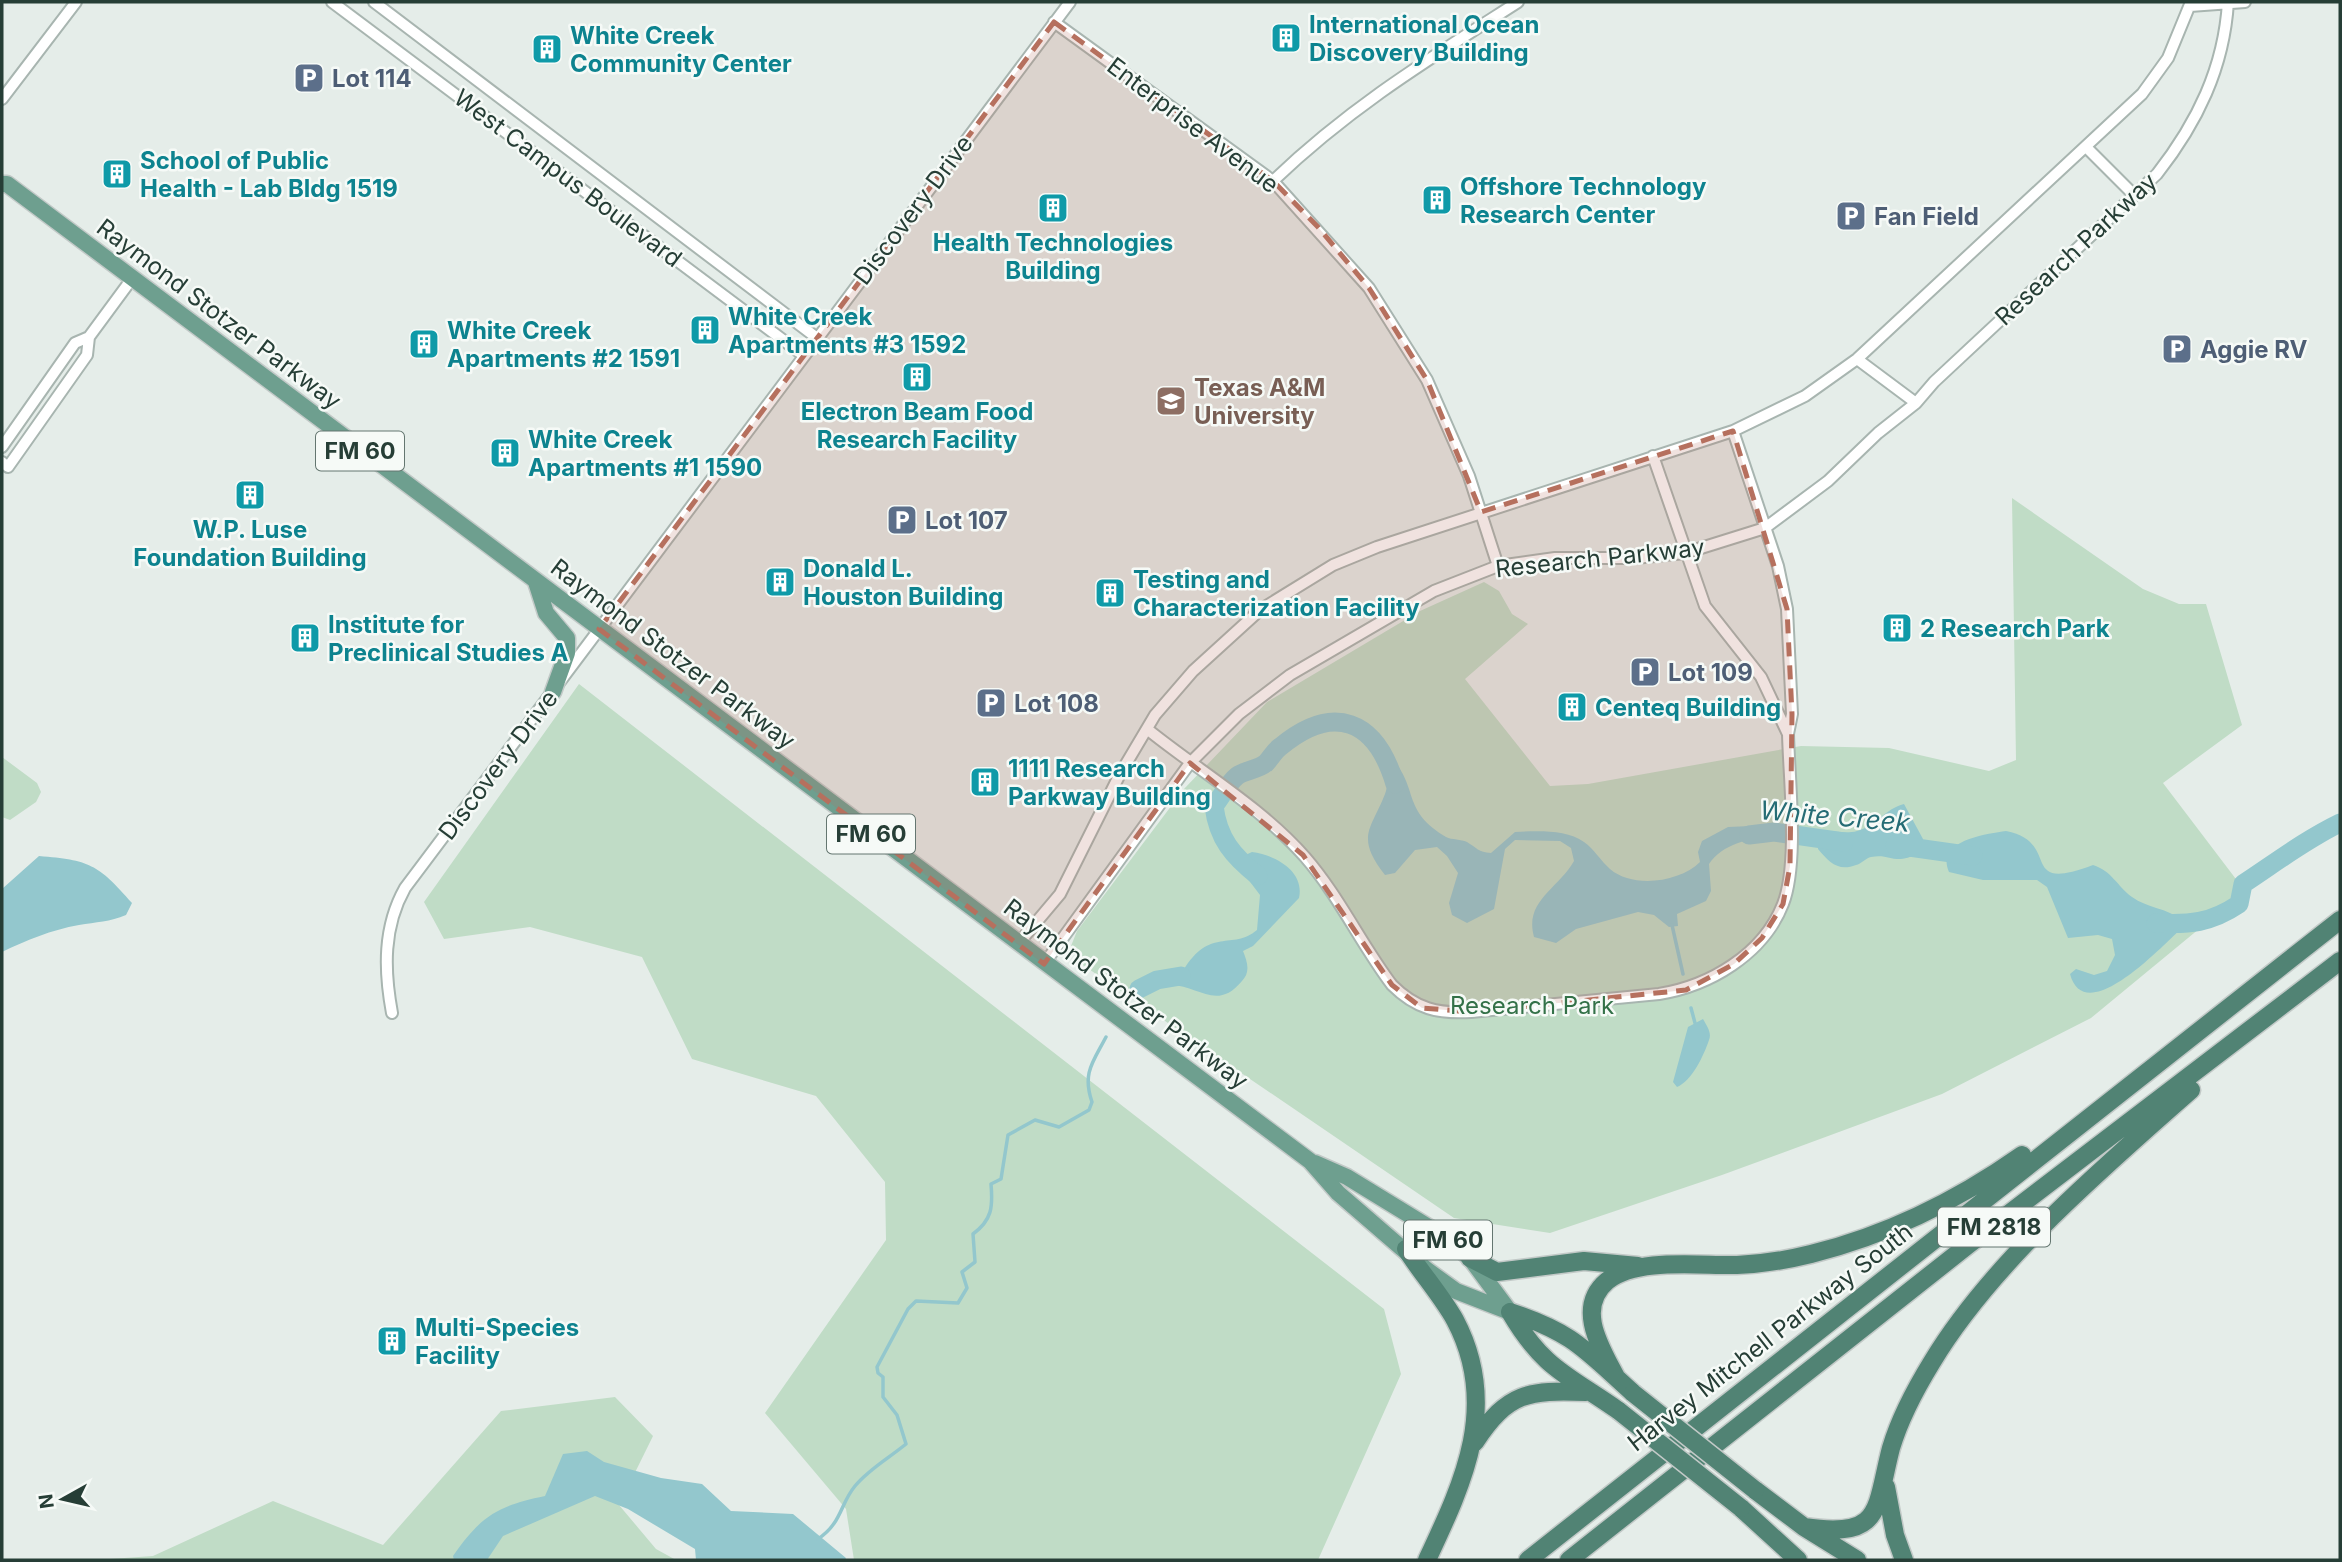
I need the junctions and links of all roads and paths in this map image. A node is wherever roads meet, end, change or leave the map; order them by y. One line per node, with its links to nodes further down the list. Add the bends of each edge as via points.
1 (76, 2): 10 (street)
2 (332, 2): 17 (street, West Campus Boulevard)
3 (374, 2): 15 (street, West Campus Boulevard)
4 (1070, 2): 9 (street, Discovery Drive)
5 (1518, 2): 13 (street, via 1374,94)
6 (2245, 2): 7 (street)
7 (2228, 3): 8 (street); 14 (street, Research Parkway, via 2223,46 2211,86 2175,150)
8 (2190, 4): 11 (street, via 2168,58 2142,94)
9 (1054, 22): 13 (street, Enterprise Avenue); 19 (street, Discovery Drive)
10 (2, 99)
11 (2086, 147): 14 (street); 21 (street)
12 (3, 179): 16 (main road, Raymond Stotzer Parkway / FM 60)
13 (1273, 181): 27 (street, Enterprise Avenue, via 1369,288 1404,341 1427,380)
14 (2134, 195): 22 (street, Research Parkway)
15 (727, 269): 17 (street); 19 (street, West Campus Boulevard)
16 (131, 280): 18 (street); 31 (main road, Raymond Stotzer Parkway / FM 60)
17 (713, 287): 20 (street, West Campus Boulevard)
18 (89, 337): 24 (street, via 75,344); 26 (street, via 87,355)
19 (817, 338): 20 (street, Discovery Drive)
20 (803, 355): 32 (street, Discovery Drive)
21 (1857, 359): 22 (street); 23 (street, via 1805,396)
22 (1916, 404): 28 (street, Research Parkway, via 1805,500)
23 (1733, 431): 25 (street); 28 (street)
24 (2, 447)
25 (1653, 457): 27 (street); 29 (street)
26 (5, 464)
27 (1481, 512): 30 (street, Enterprise Avenue); 34 (street, via 1377,547 1302,582 1223,642)
28 (1765, 528): 29 (street, Research Parkway); 35 (street, via 1787,609 1792,714)
29 (1685, 553): 30 (street, Research Parkway, via 1555,558); 35 (street, via 1705,606 1761,677)
30 (1498, 566): 36 (street, Research Parkway, via 1434,591 1290,675 1239,714)
31 (536, 582): 32 (main road, Raymond Stotzer Parkway / FM 60); 33 (main road, via 546,613 567,638 567,653)
32 (599, 629): 33 (street, Discovery Drive); 38 (main road, Raymond Stotzer Parkway / FM 60)
33 (553, 692): 41 (street, Discovery Drive, via 399,899 388,941)
34 (1147, 729): 36 (street); 38 (street, via 1060,894)
35 (1788, 734): 36 (street, via 1790,866 1783,904 1762,938 1734,964 1698,985 1659,994 1445,1014 1405,998 1304,855)
36 (1190, 763): 40 (street, Research Parkway)
37 (2340, 920): 43 (highway, Harvey Mitchell Parkway South / FM 2818)
38 (1018, 944): 40 (main road, Raymond Stotzer Parkway / FM 60)
39 (2340, 961): 42 (highway, Harvey Mitchell Parkway South / FM 2818)
40 (1044, 964): 44 (main road, Raymond Stotzer Parkway / FM 60)
41 (392, 1013)
42 (2270, 1016): 52 (highway, via 2032,1238 1986,1288 1955,1327 1914,1393 1892,1447); 57 (highway, Harvey Mitchell Parkway South / FM 2818, via 1968,1245)
43 (2154, 1065): 47 (highway, via 1956,1198 1892,1227 1776,1261); 56 (highway, Harvey Mitchell Parkway South / FM 2818)
44 (1310, 1161): 45 (main road, Raymond Stotzer Parkway / FM 60, via 1338,1193); 46 (main road, Raymond Stotzer Parkway / FM 60, via 1347,1177 1445,1237)
45 (1406, 1249): 48 (main road, Raymond Stotzer Parkway / FM 60, via 1456,1290); 51 (highway, via 1462,1336 1475,1378)
46 (1470, 1258): 47 (highway, via 1497,1272 1584,1261); 48 (main road, Raymond Stotzer Parkway / FM 60)
47 (1641, 1266): 49 (highway, via 1618,1273 1594,1299 1593,1329)
48 (1510, 1311): 49 (highway, Raymond Stotzer Parkway / FM 60, via 1563,1332); 50 (highway, Raymond Stotzer Parkway / FM 60, via 1544,1360)
49 (1616, 1377): 53 (highway, Raymond Stotzer Parkway / FM 60, bridge)
50 (1588, 1392): 51 (highway, via 1522,1394 1503,1406); 54 (highway, Raymond Stotzer Parkway / FM 60, bridge, via 1619,1411)
51 (1475, 1442): 55 (highway)
52 (1885, 1484): 53 (highway, via 1873,1513 1854,1528); 61 (highway)
53 (1804, 1527): 60 (highway, Raymond Stotzer Parkway / FM 60)
54 (1768, 1531): 58 (highway); 59 (highway, Raymond Stotzer Parkway / FM 60)
55 (1427, 1560)
56 (1528, 1560)
57 (1569, 1560)
58 (1777, 1560)
59 (1798, 1560)
60 (1857, 1560)
61 (1904, 1560)

